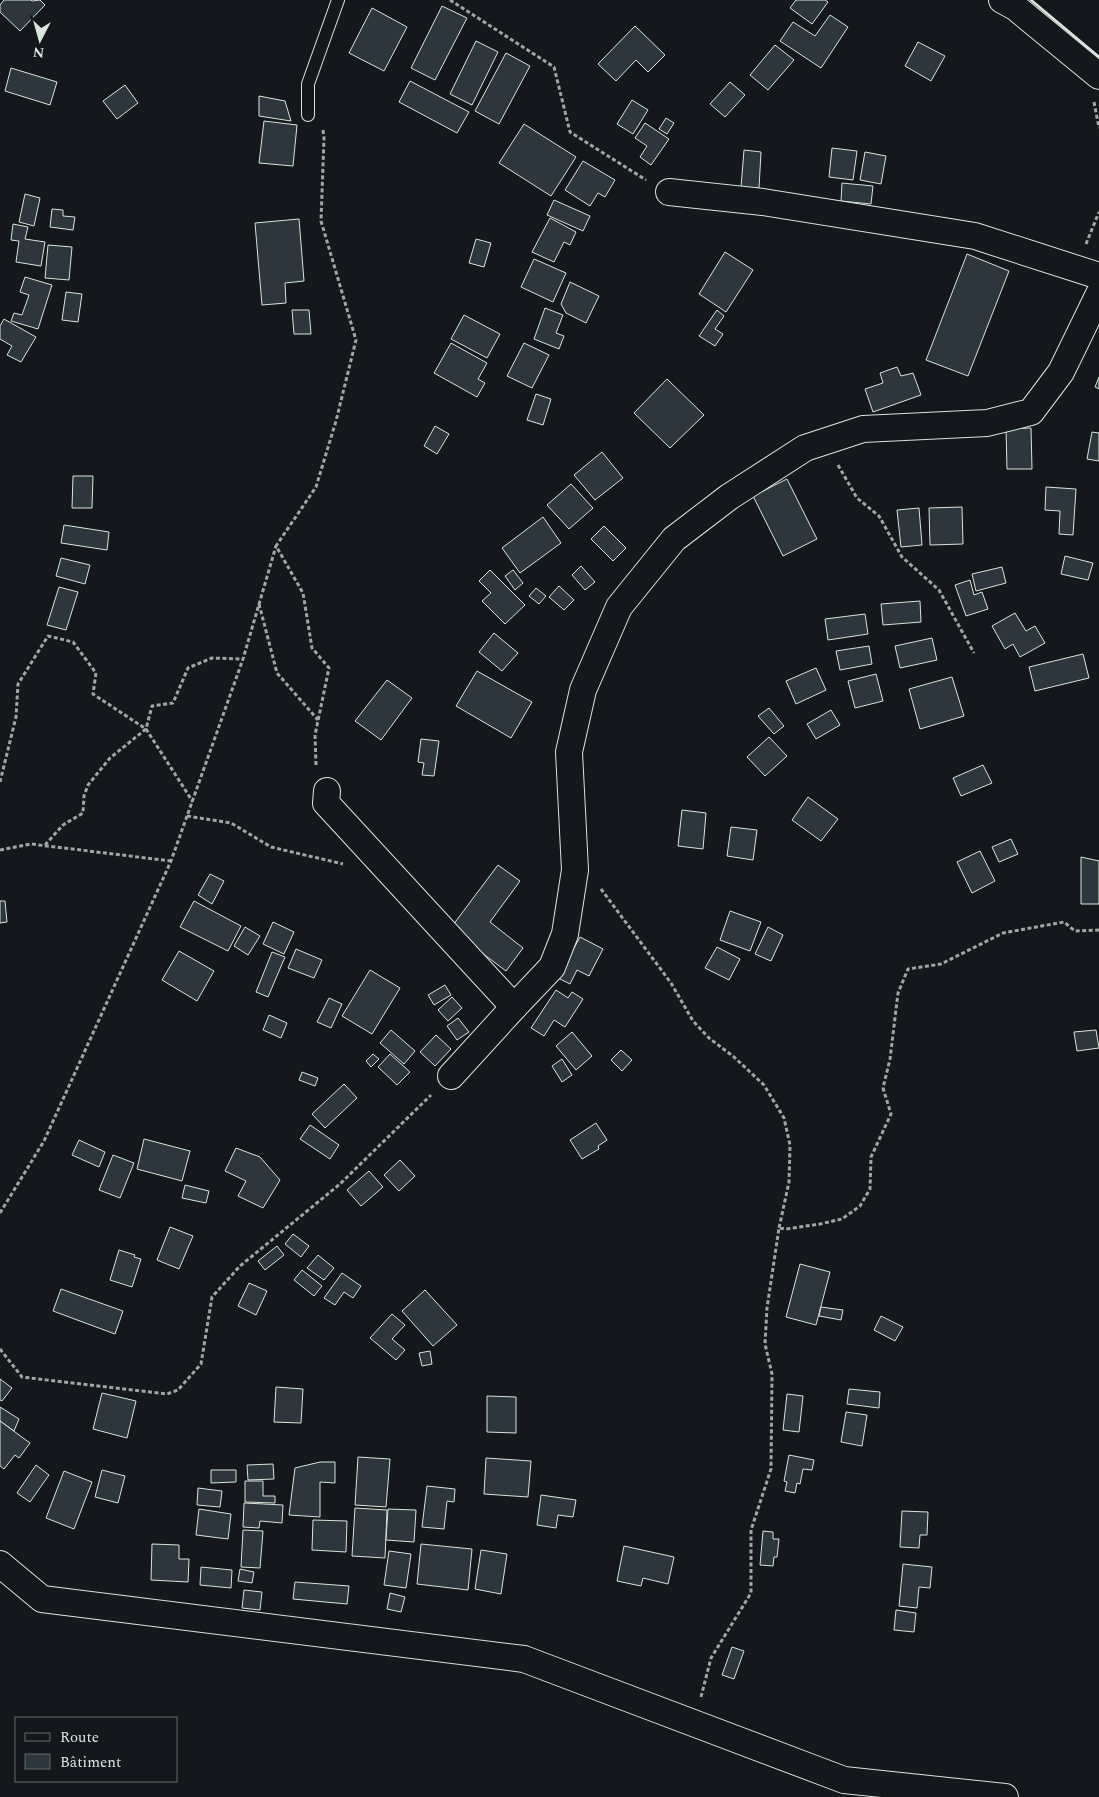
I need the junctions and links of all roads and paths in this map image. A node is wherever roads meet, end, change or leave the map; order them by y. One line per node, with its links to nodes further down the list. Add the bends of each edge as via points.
1 (338, 0): 5 (lane, via 308,84)
2 (450, 0): 7 (path, via 554,67 570,132)
3 (1002, 0): 4 (street, via 1015,7)
4 (1099, 76)
5 (308, 115)
6 (324, 138): 12 (path, via 321,221 356,340 316,487)
7 (669, 192): 9 (street, via 763,202 975,236)
8 (1099, 212): 9 (path)
9 (1088, 272)
10 (1099, 294): 11 (street, via 1061,372 1030,412 988,423 864,428)
11 (838, 437): 14 (path, via 838,466 857,498 879,516 902,557 939,590); 24 (street, via 806,448 729,497 674,539 619,607 583,690 569,752)
12 (276, 546): 13 (path); 16 (path, via 303,593 312,648 329,668)
13 (259, 604): 15 (path); 16 (path, via 277,673)
14 (974, 653)
15 (243, 660): 17 (path, via 212,658 188,668 173,703 152,706); 20 (path)
16 (318, 721): 19 (path, via 315,734 317,782 319,790)
17 (146, 729): 18 (path, via 93,694 96,673 73,642 48,636 18,684 16,717); 20 (path); 22 (path, via 110,758 88,785 82,813 63,825)
18 (0, 782)
19 (327, 791): 28 (street, via 326,803)
20 (193, 802): 21 (path)
21 (188, 816): 25 (path); 26 (path, via 231,823 271,847)
22 (46, 845): 23 (path, via 32,844); 25 (path)
23 (0, 850)
24 (574, 854): 28 (street, via 575,870 565,934 552,967); 31 (path, via 671,983 693,1021 764,1084 784,1118 790,1145 789,1182)
25 (171, 861): 30 (path, via 44,1142)
26 (346, 864)
27 (1099, 930): 31 (path, via 1075,931 1064,922 1003,933 941,964 908,969 898,993 883,1088 891,1114 871,1157 870,1188 860,1206 842,1219)
28 (514, 1007): 29 (street)
29 (451, 1076): 32 (path, via 340,1184 240,1266 212,1297 200,1364 178,1390 167,1394 22,1377)
30 (0, 1213)
31 (779, 1228): 34 (path, via 766,1308 766,1344 772,1374 771,1469 751,1530 751,1593 711,1658)
32 (0, 1348)
33 (0, 1564): 34 (street, via 42,1599 524,1659)
34 (692, 1722): 35 (street, via 844,1780)
35 (1005, 1797)

